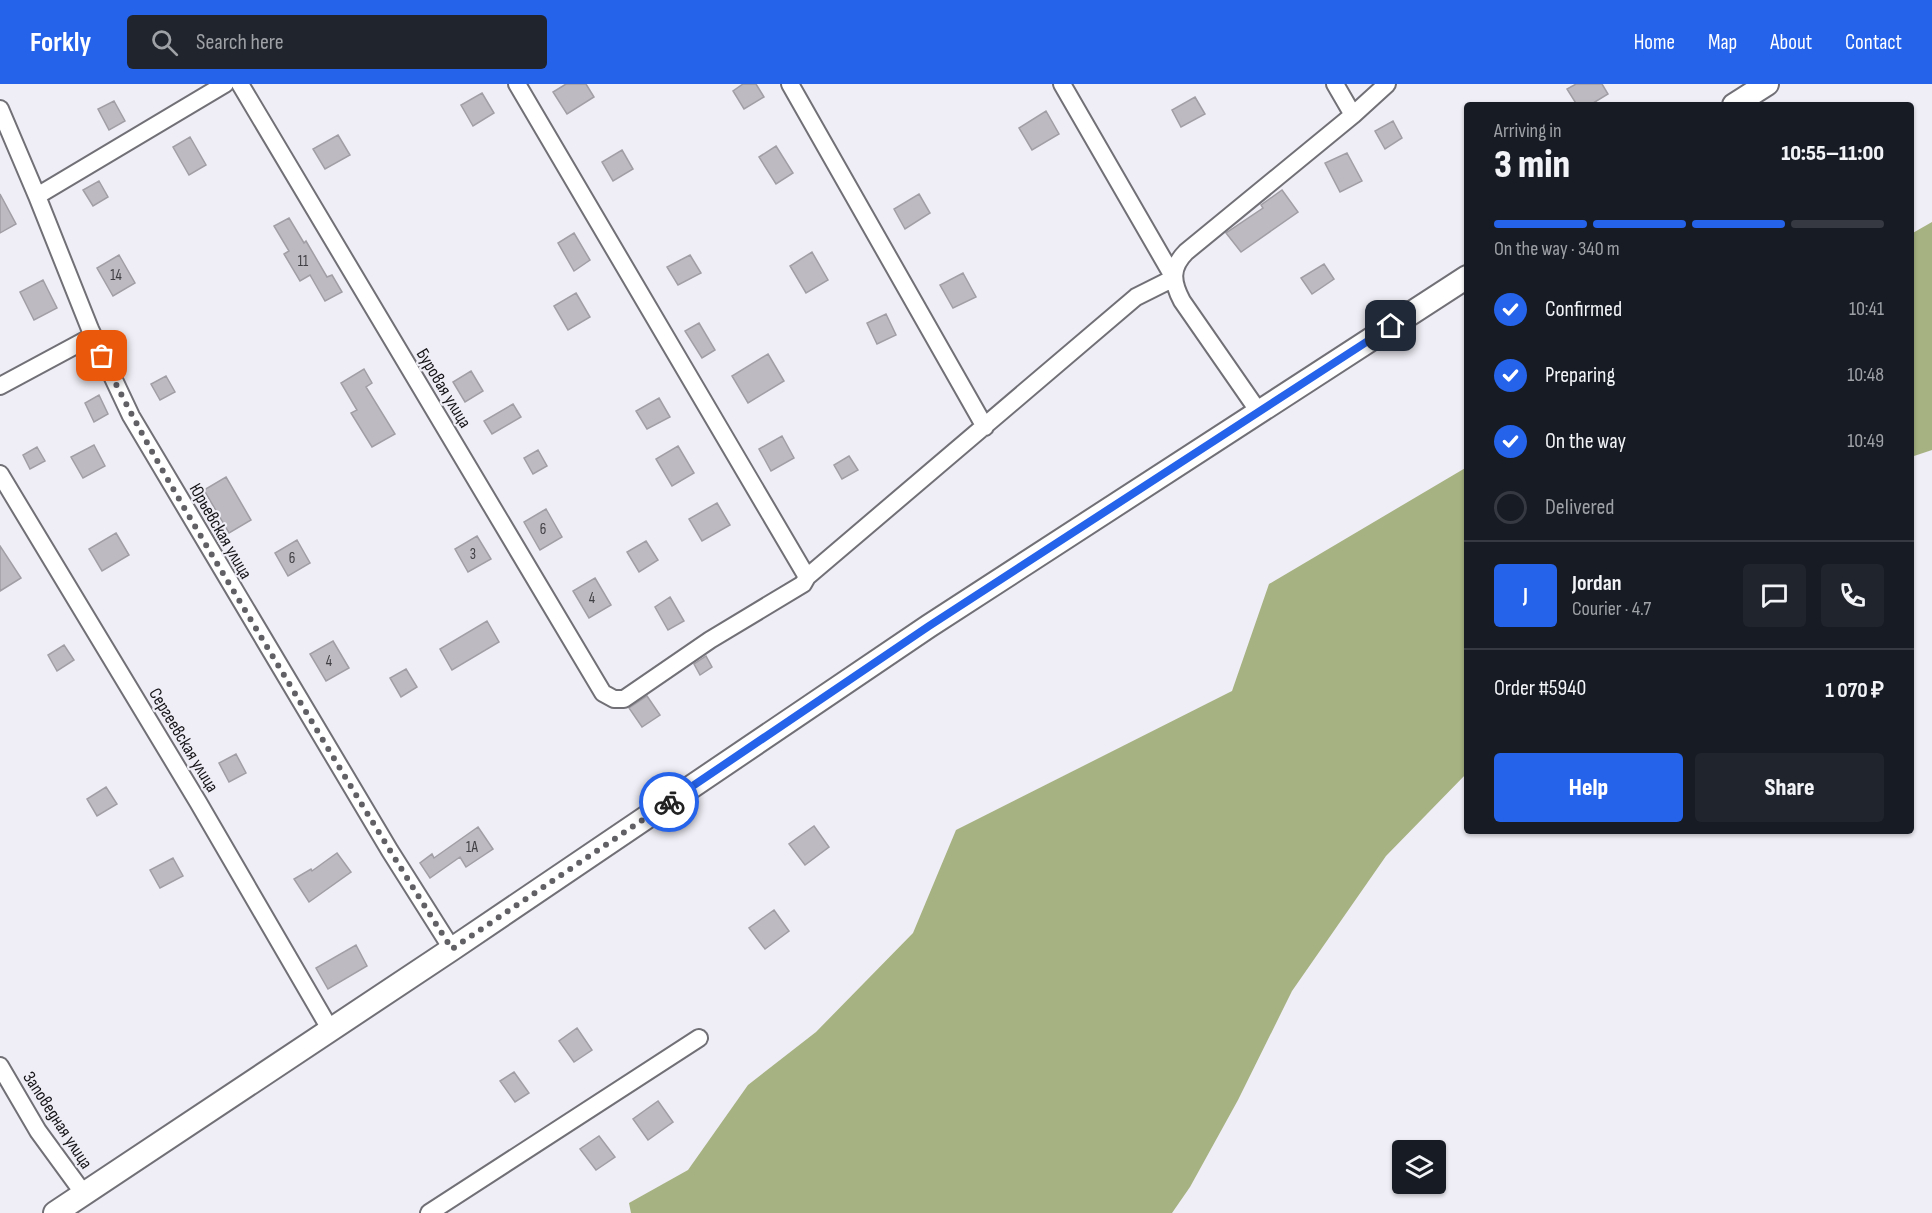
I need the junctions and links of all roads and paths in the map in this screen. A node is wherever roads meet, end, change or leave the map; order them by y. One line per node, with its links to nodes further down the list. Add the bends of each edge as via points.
1 (225, 84): 12 (street)
2 (240, 84): 20 (street, Буровая улица, via 603,693 624,699 710,640 803,584)
3 (517, 84): 20 (street)
4 (790, 84): 18 (street)
5 (1062, 84): 13 (street)
6 (1335, 84): 11 (street)
7 (1387, 84): 11 (street)
8 (1767, 84): 9 (main road)
9 (1739, 102)
10 (0, 109): 12 (street, Юрьевская улица)
11 (1353, 115): 13 (street, via 1186,252 1176,262)
12 (37, 195): 15 (street, Юрьевская улица)
13 (1174, 278): 17 (street, via 1182,302); 18 (street, via 1136,297)
14 (1464, 280): 17 (main road)
15 (93, 336): 16 (street); 21 (street, Юрьевская улица, via 142,435)
16 (0, 386)
17 (1259, 412): 21 (main road, via 929,626)
18 (985, 427): 20 (street)
19 (0, 474): 22 (street, Сергеевская улица)
20 (807, 577)
21 (452, 949): 22 (main road)
22 (330, 1029): 25 (main road)
23 (699, 1038): 27 (street)
24 (0, 1066): 25 (street, Заповедная улица, via 38,1131)
25 (84, 1194): 26 (main road)
26 (54, 1213)
27 (429, 1213)

